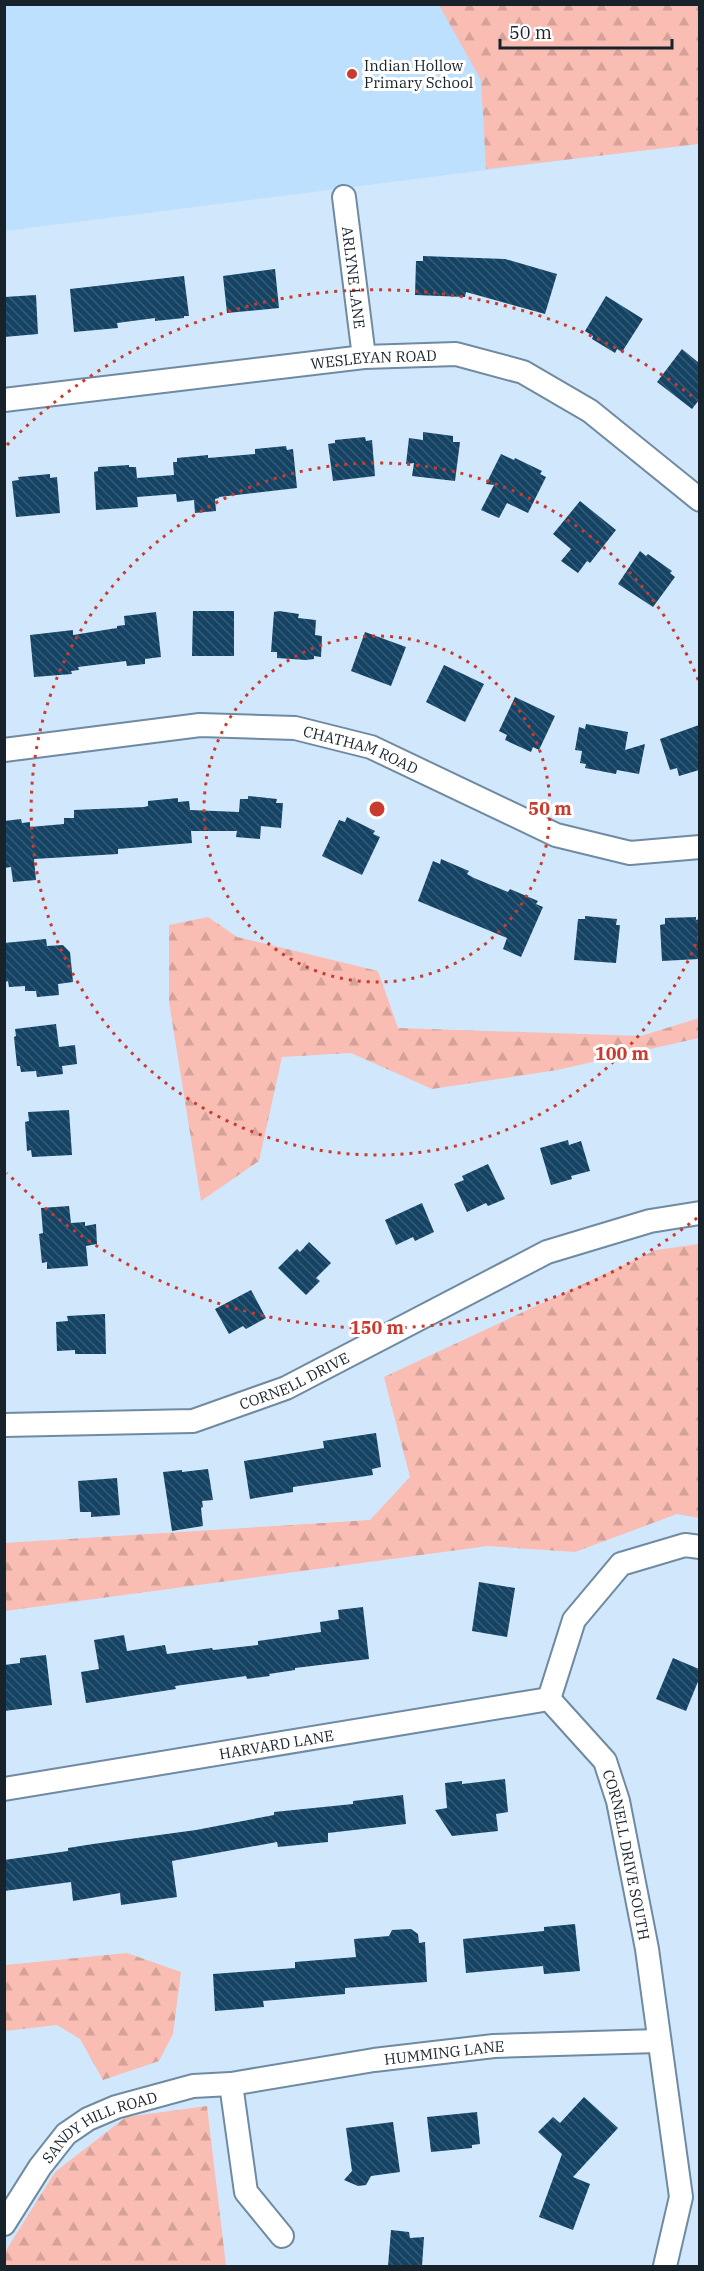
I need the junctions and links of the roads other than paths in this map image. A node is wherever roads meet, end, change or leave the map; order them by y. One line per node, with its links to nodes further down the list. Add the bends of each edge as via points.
1 (344, 197): 2 (street, ARLYNE LANE)
2 (364, 357): 3 (street, WESLEYAN ROAD); 4 (street, WESLEYAN ROAD, via 456,354 523,372 590,411)
3 (4, 400)
4 (699, 500)
5 (4, 750): 6 (street, CHATHAM ROAD, via 200,725 296,728 371,747 556,835 630,853)
6 (699, 847)
7 (699, 1213): 8 (street, CORNELL DRIVE, via 650,1221 548,1252 286,1388 193,1420)
8 (4, 1425)
9 (699, 1547): 10 (street, via 685,1545 621,1564 574,1620)
10 (549, 1699): 11 (street, HARVARD LANE); 12 (street, CORNELL DRIVE SOUTH, via 605,1761 618,1800 647,1949)
11 (4, 1790)
12 (658, 2041): 13 (street, HUMMING LANE, via 494,2046 374,2060); 16 (street, CORNELL DRIVE SOUTH, via 681,2197)
13 (231, 2084): 14 (street, SANDY HILL ROAD, via 193,2086 88,2119 66,2134); 15 (street, via 246,2192)
14 (4, 2224)
15 (282, 2236)
16 (665, 2266)

